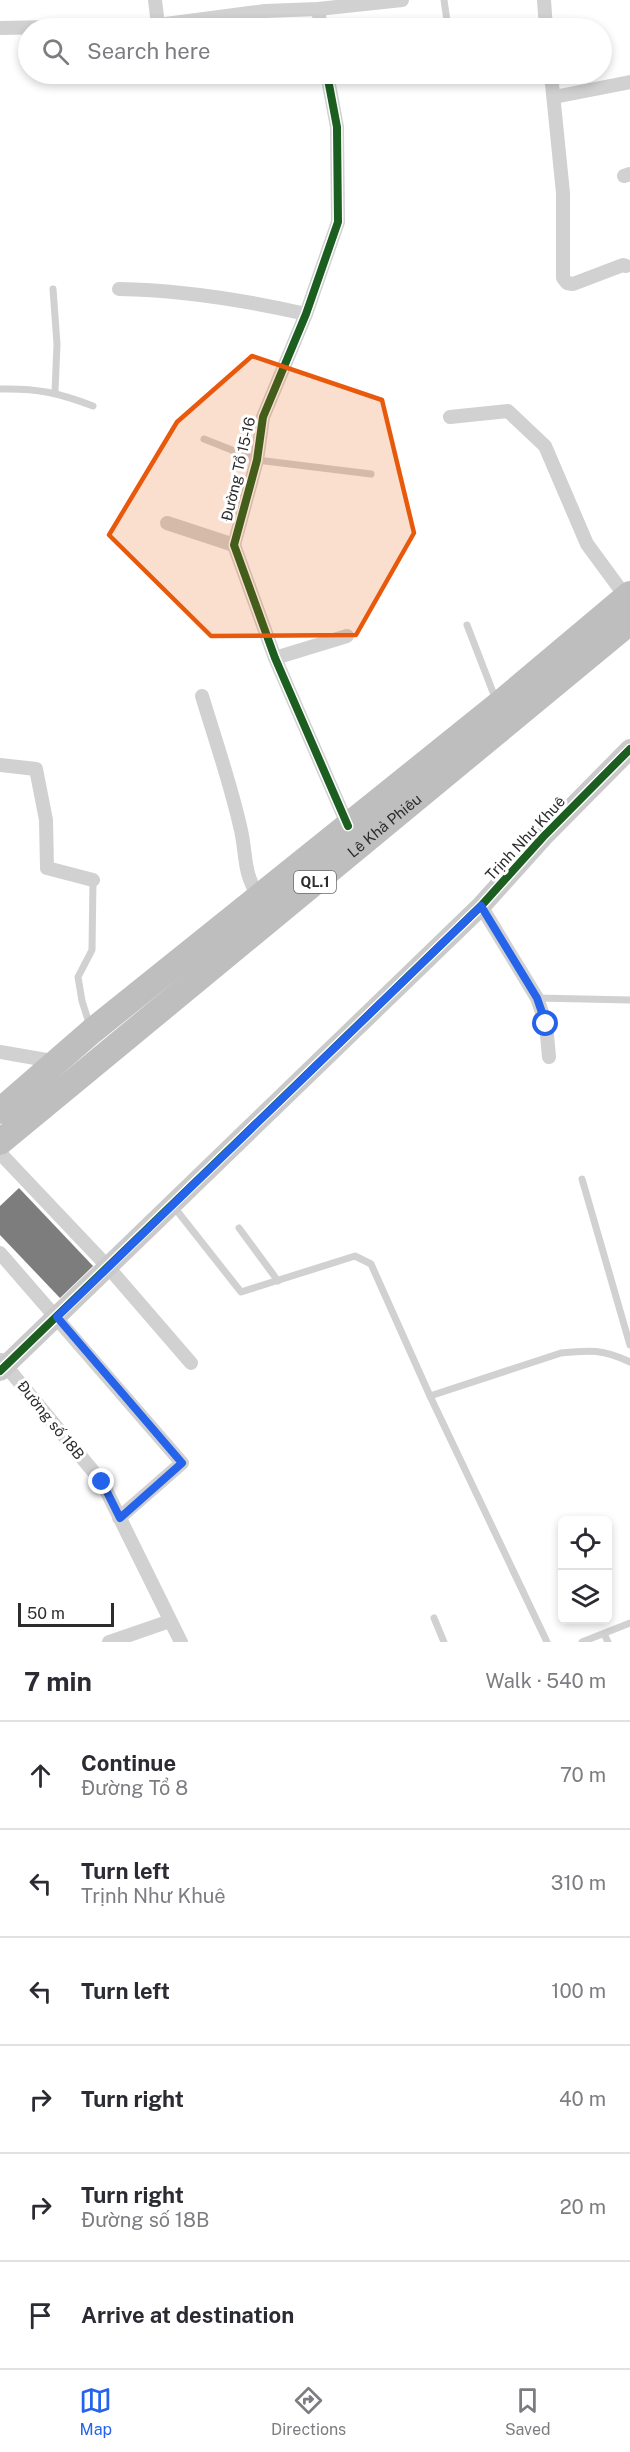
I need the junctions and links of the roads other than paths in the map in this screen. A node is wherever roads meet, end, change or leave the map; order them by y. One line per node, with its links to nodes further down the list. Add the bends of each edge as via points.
1 (155, 0): 8 (street)
2 (402, 0): 5 (street)
3 (444, 0): 11 (lane)
4 (544, 0): 12 (street)
5 (370, 2): 7 (street)
6 (265, 6): 7 (street); 9 (street)
7 (318, 9): 10 (street)
8 (157, 18)
9 (197, 18)
10 (319, 18)
11 (447, 18)
12 (545, 18)
13 (0, 28): 14 (street)
14 (18, 28)
15 (630, 82): 18 (street)
16 (329, 84): 22 (street, Đường Tổ 15-16, via 337,127 338,222)
17 (552, 84): 18 (street)
18 (554, 97): 19 (street, via 563,193 563,278 567,284 573,284 623,265)
19 (628, 267)
20 (52, 289): 24 (lane)
21 (119, 289): 22 (street, via 168,290 244,300)
22 (306, 314): 28 (street, Đường Tổ 15-16, via 263,417)
23 (0, 389): 24 (lane)
24 (56, 392): 25 (lane)
25 (93, 406)
26 (450, 417): 32 (street, via 508,411 545,446 587,544)
27 (204, 439): 28 (lane)
28 (257, 460): 29 (lane); 31 (street, Đường Tổ 15-16)
29 (371, 474)
30 (167, 523): 31 (street)
31 (234, 545): 35 (street, Đường Tổ 15-16)
32 (629, 604): 37 (highway, Lê Khả Phiêu / QL.1); 51 (highway, Lê Khả Phiêu / QL.1)
33 (467, 624): 37 (lane)
34 (347, 636): 35 (street)
35 (275, 658): 40 (street, Đường Tổ 15-16)
36 (202, 696): 42 (street, via 241,828 245,867)
37 (498, 705): 40 (highway, Lê Khả Phiêu / QL.1)
38 (630, 749): 43 (street, Trịnh Như Khuê)
39 (0, 765): 41 (street, via 36,769 46,820 47,868)
40 (348, 826): 42 (highway, Lê Khả Phiêu / QL.1)
41 (93, 880): 46 (lane, via 92,950 78,977)
42 (259, 897): 46 (highway, Lê Khả Phiêu / QL.1)
43 (481, 906): 44 (street); 54 (street, Trịnh Như Khuê)
44 (537, 998): 45 (lane); 48 (street, via 546,1024)
45 (630, 1000)
46 (92, 1031): 49 (highway, Lê Khả Phiêu / QL.1)
47 (0, 1052): 49 (street)
48 (549, 1057)
49 (58, 1062): 50 (highway, Lê Khả Phiêu / QL.1)
50 (0, 1111)
51 (0, 1142)
52 (0, 1153): 57 (street)
53 (582, 1179): 60 (lane)
54 (172, 1204): 57 (street, Trịnh Như Khuê); 58 (lane, via 241,1293)
55 (239, 1228): 58 (lane)
56 (0, 1253): 59 (street)
57 (108, 1267): 59 (street, Trịnh Như Khuê); 62 (street)
58 (278, 1281): 64 (lane, via 355,1256 371,1264)
59 (57, 1317): 63 (street, Trịnh Như Khuê); 65 (street, via 182,1463)
60 (630, 1346)
61 (630, 1362): 64 (lane, via 609,1352 561,1353)
62 (192, 1363)
63 (2, 1365): 65 (street, Đường số 18B, via 102,1482)
64 (430, 1396): 73 (lane)
65 (120, 1518): 67 (street, Đường số 18B)
66 (434, 1618): 72 (lane)
67 (170, 1621): 70 (street); 71 (street, Đường số 18B)
68 (630, 1623): 69 (lane)
69 (604, 1634): 74 (lane); 75 (lane)
70 (109, 1642)
71 (181, 1642)
72 (444, 1642)
73 (547, 1642)
74 (582, 1642)
75 (608, 1642)

